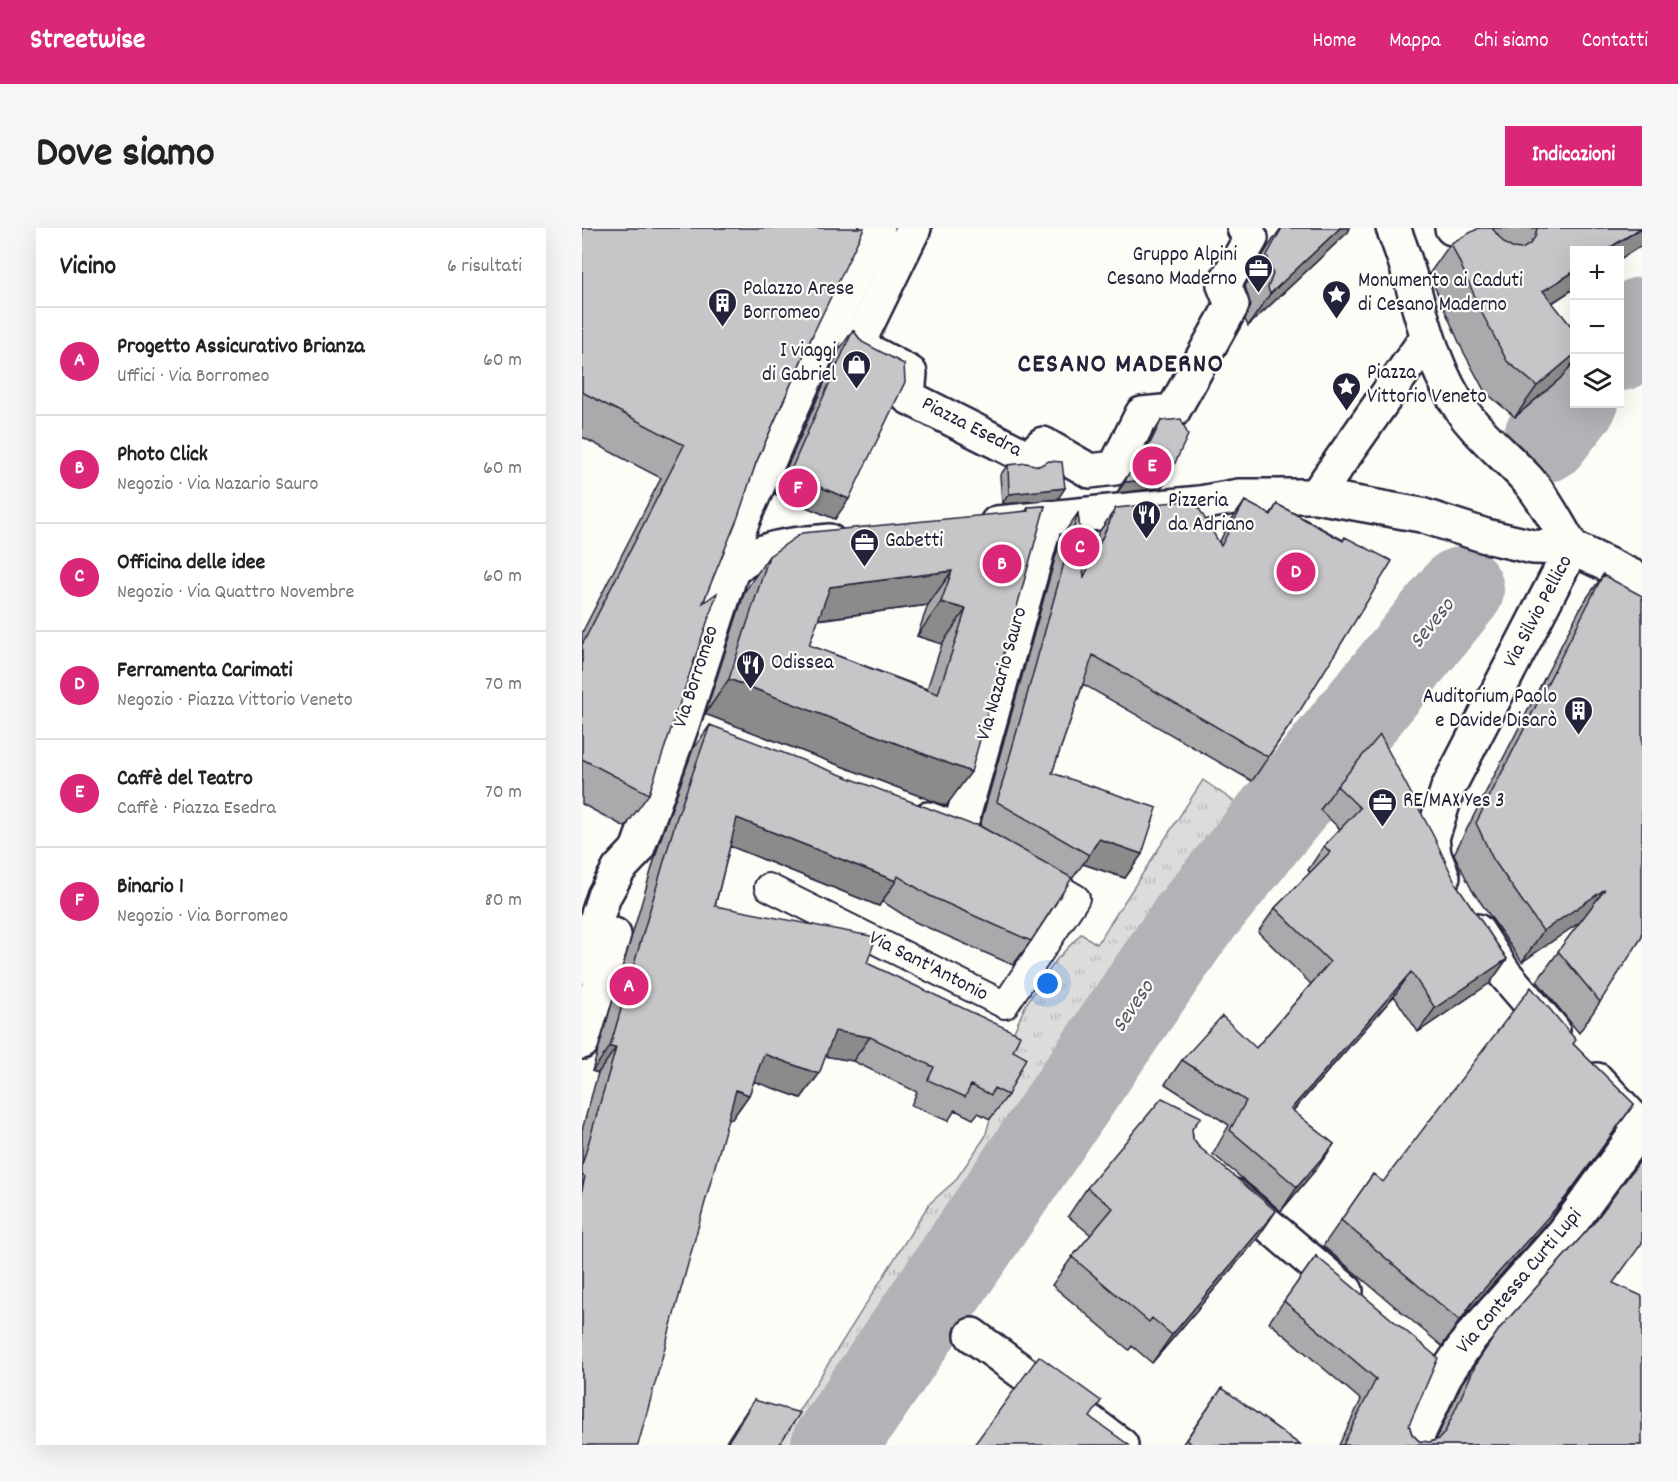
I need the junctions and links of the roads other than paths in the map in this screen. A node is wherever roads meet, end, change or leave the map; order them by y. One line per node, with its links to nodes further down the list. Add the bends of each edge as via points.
1 (878, 228): 9 (street, Via Borromeo, via 808,367)
2 (914, 228): 3 (street, Piazza Esedra, via 857,345 910,373 908,397 1029,458 1042,444 1090,471 1115,468 1142,414 1173,411 1232,305 1224,285 1251,238)
3 (1244, 228)
4 (1393, 228): 7 (street)
5 (1452, 228): 6 (street, via 1472,233)
6 (1496, 262)
7 (1426, 339): 8 (street); 14 (street, via 1463,411 1527,479)
8 (1316, 496): 10 (street, via 1239,496); 14 (street, via 1421,515 1533,547)
9 (749, 508): 13 (street); 15 (street, Via Borromeo)
10 (1047, 517): 11 (street); 17 (street, Via Nazario Sauro, via 969,836)
11 (963, 526)
12 (856, 538): 13 (street)
13 (796, 544): 15 (street, via 756,554)
14 (1572, 548): 16 (street); 23 (street, Via Silvio Pellico, via 1448,788 1432,838 1434,855 1445,882 1505,974)
15 (732, 570): 18 (street, Via Borromeo, via 694,730)
16 (1642, 581)
17 (904, 810)
18 (639, 844): 21 (street, Via Borromeo, via 604,896); 22 (street, Via Borromeo)
19 (1018, 864): 20 (lane, Via Sant'Antonio, via 1076,898 1005,1005)
20 (768, 887)
21 (582, 964)
22 (582, 1042)
23 (1642, 1127): 28 (street, Via Contessa Curti Lupi, via 1563,1234 1435,1366)
24 (1209, 1175): 25 (street)
25 (1371, 1312)
26 (972, 1335): 27 (street)
27 (1121, 1445)
28 (1413, 1445)

